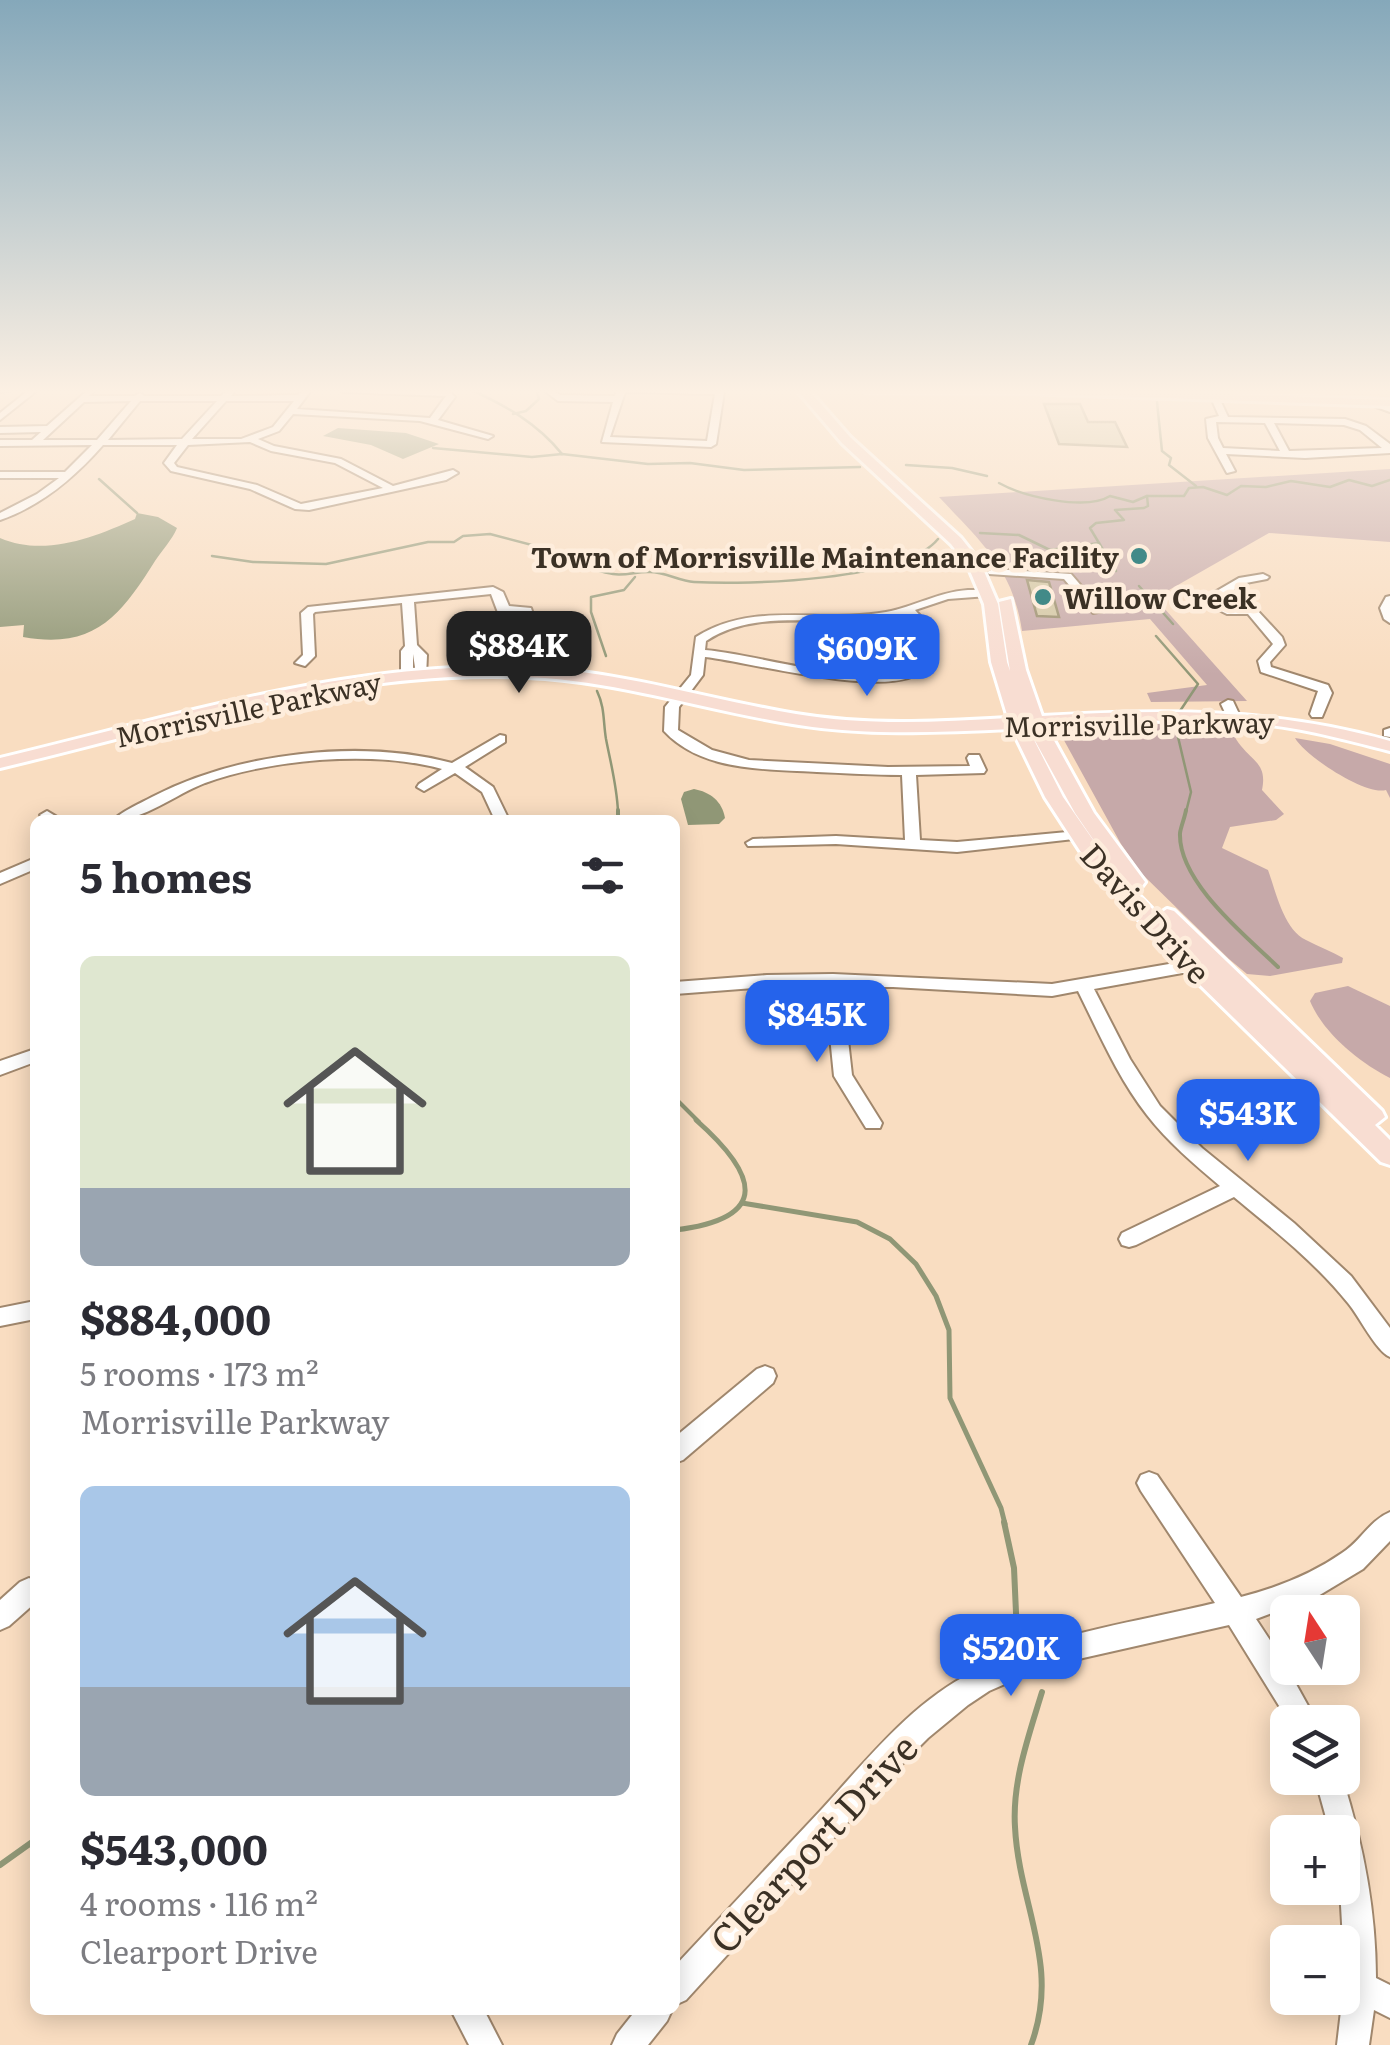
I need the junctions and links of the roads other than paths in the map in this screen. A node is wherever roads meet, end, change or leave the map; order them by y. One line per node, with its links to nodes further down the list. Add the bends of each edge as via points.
1 (58, 484): 8 (street, via 44,498)
2 (243, 484): 7 (street, via 299,507)
3 (382, 484): 7 (street)
4 (411, 484): 7 (street)
5 (894, 484): 11 (main road, Davis Drive, via 956,541)
6 (909, 484): 9 (main road, Davis Drive)
7 (392, 490)
8 (0, 517)
9 (994, 572): 16 (street, via 1067,576); 24 (main road, Davis Drive, via 1005,599)
10 (1263, 577): 23 (street, via 1223,592 1240,598 1278,641 1265,669 1323,688)
11 (988, 593): 15 (street, via 944,596); 24 (main road, Davis Drive, via 999,662)
12 (403, 598): 14 (street, via 489,590 498,592); 19 (street, via 312,609 309,656); 20 (street)
13 (1390, 600): 17 (street)
14 (504, 610)
15 (908, 610): 18 (street, via 873,618 728,624 704,636); 18 (street, via 920,622 920,663 904,676 835,675)
16 (1096, 611)
17 (1390, 619)
18 (699, 653): 21 (street)
19 (301, 663)
20 (415, 670): 21 (main road, Morrisville Parkway, via 544,674); 28 (main road, Morrisville Parkway, via 316,681); 29 (main road, Morrisville Parkway)
21 (685, 691): 24 (main road, Morrisville Parkway, via 758,714 825,724 908,728); 32 (street, via 672,707 672,730 723,758)
22 (1231, 710): 23 (main road, Morrisville Parkway); 24 (main road, Morrisville Parkway); 27 (main road, Morrisville Parkway)
23 (1317, 714): 25 (main road, Morrisville Parkway)
24 (1026, 719): 36 (main road, Davis Drive, via 1054,797); 41 (main road, Davis Drive, via 1120,866)
25 (1390, 733)
26 (500, 739): 31 (street)
27 (1390, 746)
28 (0, 754)
29 (0, 763)
30 (976, 764): 32 (street)
31 (452, 766): 33 (street); 34 (street, via 378,754 259,761 189,784); 35 (street, via 490,791)
32 (909, 772): 38 (street)
33 (424, 786)
34 (130, 815)
35 (500, 815)
36 (1078, 835): 38 (street, via 978,847); 42 (main road, Davis Drive)
37 (753, 842): 38 (street)
38 (913, 845)
39 (30, 864): 40 (street)
40 (0, 879)
41 (1214, 962): 42 (street); 49 (main road, Davis Drive)
42 (1194, 966): 44 (street); 50 (main road, Davis Drive)
43 (833, 980): 44 (street, via 1030,990); 45 (street); 48 (street, via 844,1076)
44 (1084, 986): 51 (street, via 1150,1107)
45 (680, 988)
46 (30, 1057): 47 (street)
47 (0, 1068)
48 (873, 1123)
49 (1390, 1134)
50 (1390, 1154)
51 (1237, 1187): 52 (street); 55 (street, via 1340,1274)
52 (1129, 1239)
53 (30, 1311): 54 (street)
54 (0, 1317)
55 (1390, 1347)
56 (765, 1376): 57 (street)
57 (680, 1448)
58 (1149, 1482): 61 (street)
59 (1390, 1524): 61 (street, Clearport Drive, via 1372,1548 1330,1579)
60 (30, 1591): 62 (street)
61 (1234, 1609): 63 (street); 65 (street, Clearport Drive, via 1058,1651 955,1697 881,1766)
62 (0, 1617)
63 (1293, 1705)
64 (1334, 1795): 66 (street)
65 (680, 1984)
66 (1376, 1995): 71 (street)
67 (470, 2015): 69 (street)
68 (652, 2015): 70 (street)
69 (486, 2045)
70 (628, 2045)
71 (1353, 2045)

